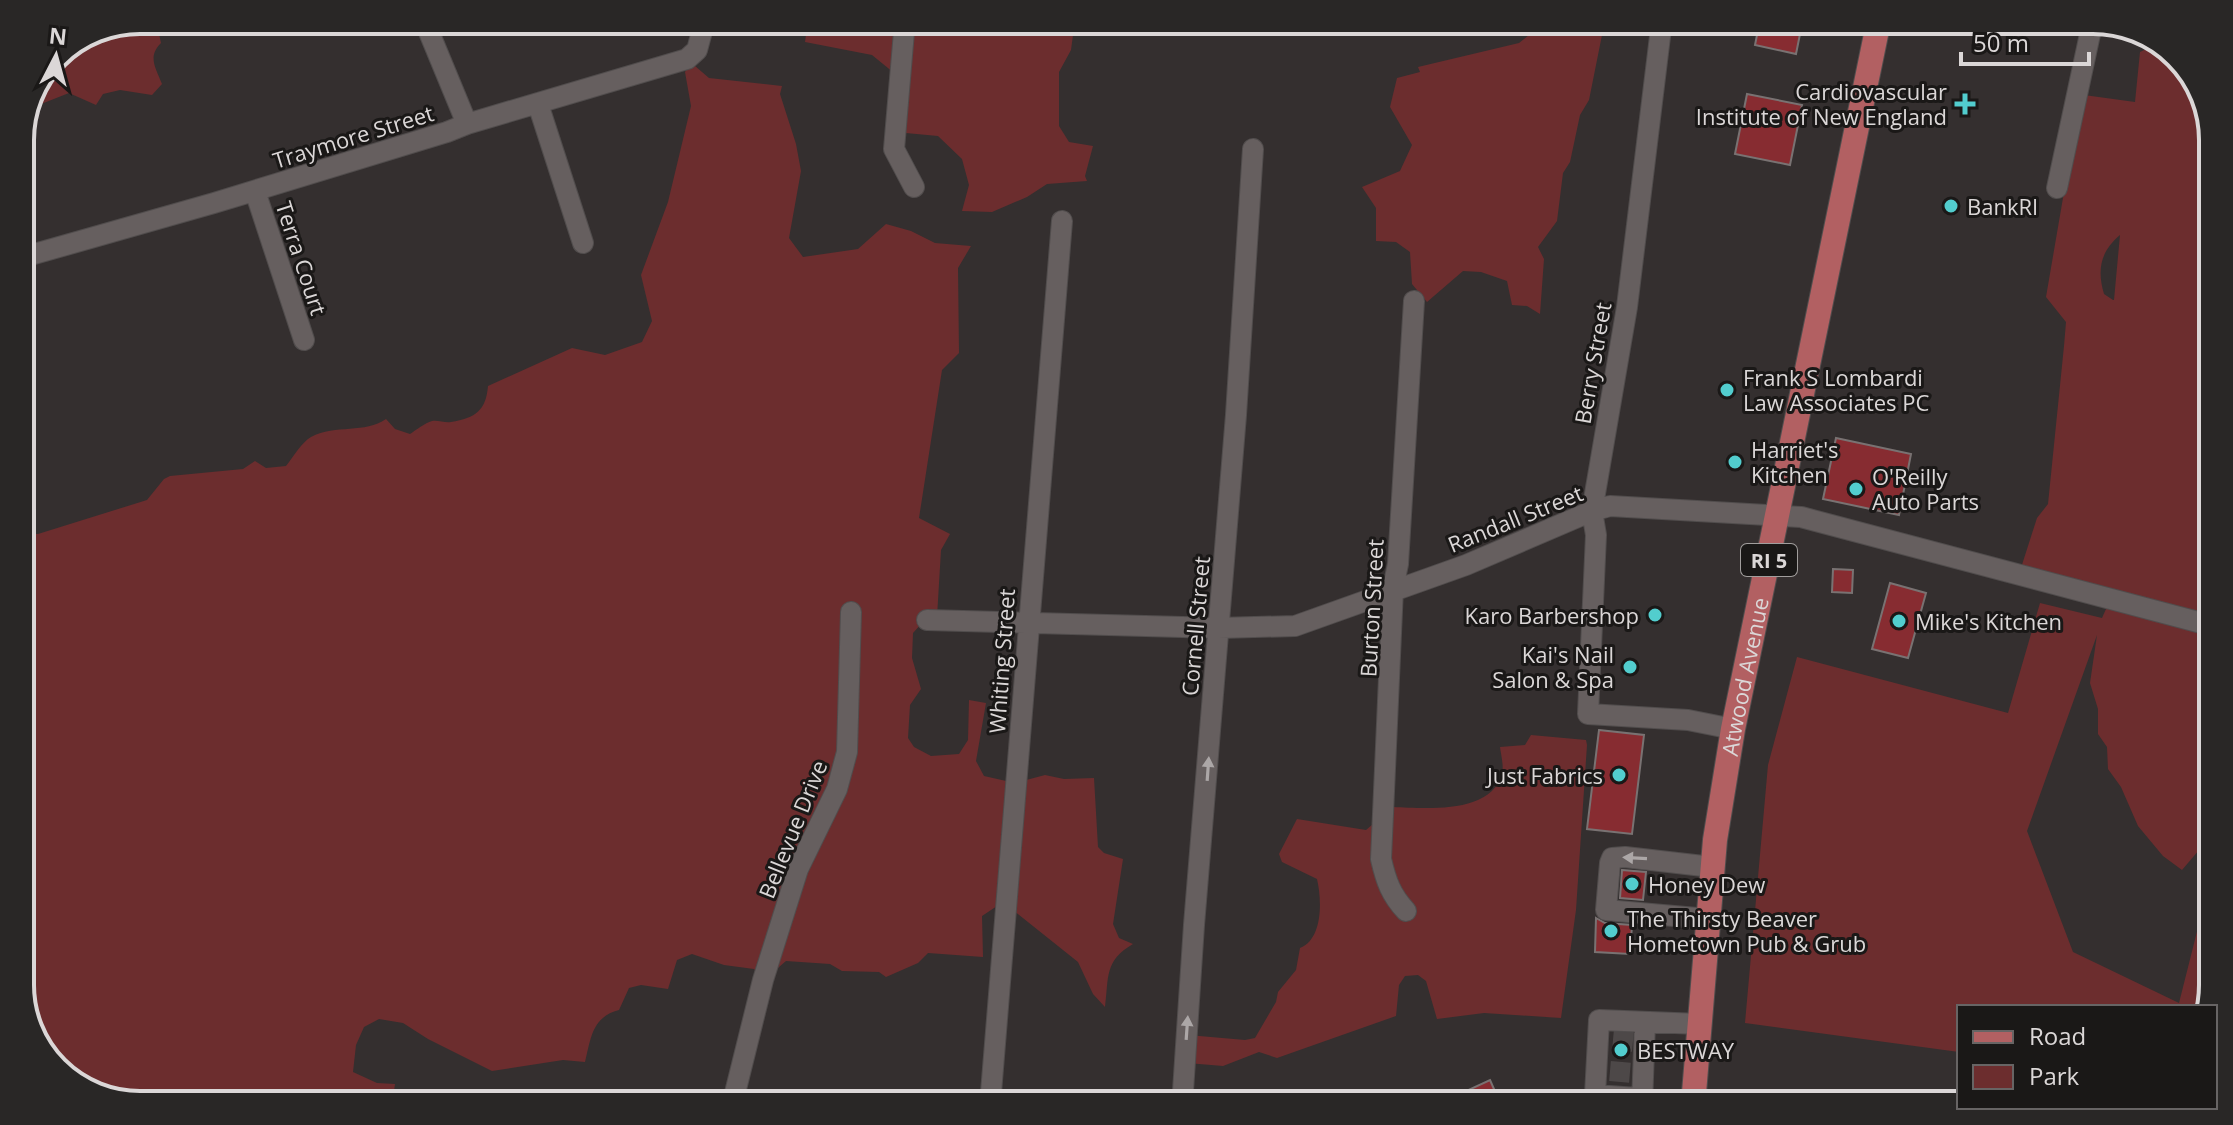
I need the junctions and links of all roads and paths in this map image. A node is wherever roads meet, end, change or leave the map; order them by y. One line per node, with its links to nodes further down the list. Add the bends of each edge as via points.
1 (430, 34): 8 (street)
2 (701, 34): 7 (street, Traymore Street, via 697,50 687,59)
3 (904, 34): 10 (street, via 894,149)
4 (1660, 34): 18 (street, Berry Street, via 1627,307)
5 (1876, 34): 19 (main road, Atwood Avenue / RI 5)
6 (2090, 34): 11 (street)
7 (538, 104): 8 (street, Traymore Street); 14 (street)
8 (467, 124): 12 (street, Traymore Street)
9 (1253, 149): 25 (street, Cornell Street)
10 (914, 187)
11 (2057, 188)
12 (255, 191): 15 (street, Traymore Street); 17 (street, Terra Court)
13 (1062, 221): 24 (street, Whiting Street)
14 (583, 243)
15 (34, 254)
16 (1414, 301): 20 (street, Burton Street)
17 (304, 340)
18 (1592, 511): 19 (street, Randall Street, via 1610,506); 20 (street, Randall Street); 26 (street, Berry Street, via 1596,535 1588,714 1688,720)
19 (1779, 514): 23 (street, Randall Street); 26 (main road, Atwood Avenue / RI 5)
20 (1393, 592): 25 (street, Randall Street, via 1295,626); 28 (street, Burton Street, via 1381,859 1387,885)
21 (851, 612): 32 (street, Bellevue Drive, via 847,752 837,789 798,869)
22 (927, 620): 24 (street, Randall Street)
23 (2199, 622)
24 (1027, 624): 25 (street, Randall Street); 33 (street, Whiting Street)
25 (1219, 628): 34 (street, Cornell Street, one-way to 25)
26 (1733, 729): 27 (main road, Atwood Avenue / RI 5)
27 (1712, 867): 29 (main road, Atwood Avenue / RI 5); 29 (street, one-way to 29, via 1612,858 1606,910)
28 (1406, 911)
29 (1708, 919): 30 (main road, Atwood Avenue / RI 5)
30 (1700, 1024): 31 (street); 37 (main road, Atwood Avenue / RI 5)
31 (1641, 1035): 35 (street, via 1599,1020 1606,1039 1603,1071); 36 (street)
32 (735, 1091)
33 (991, 1091)
34 (1183, 1091)
35 (1593, 1091)
36 (1640, 1091)
37 (1695, 1091)

